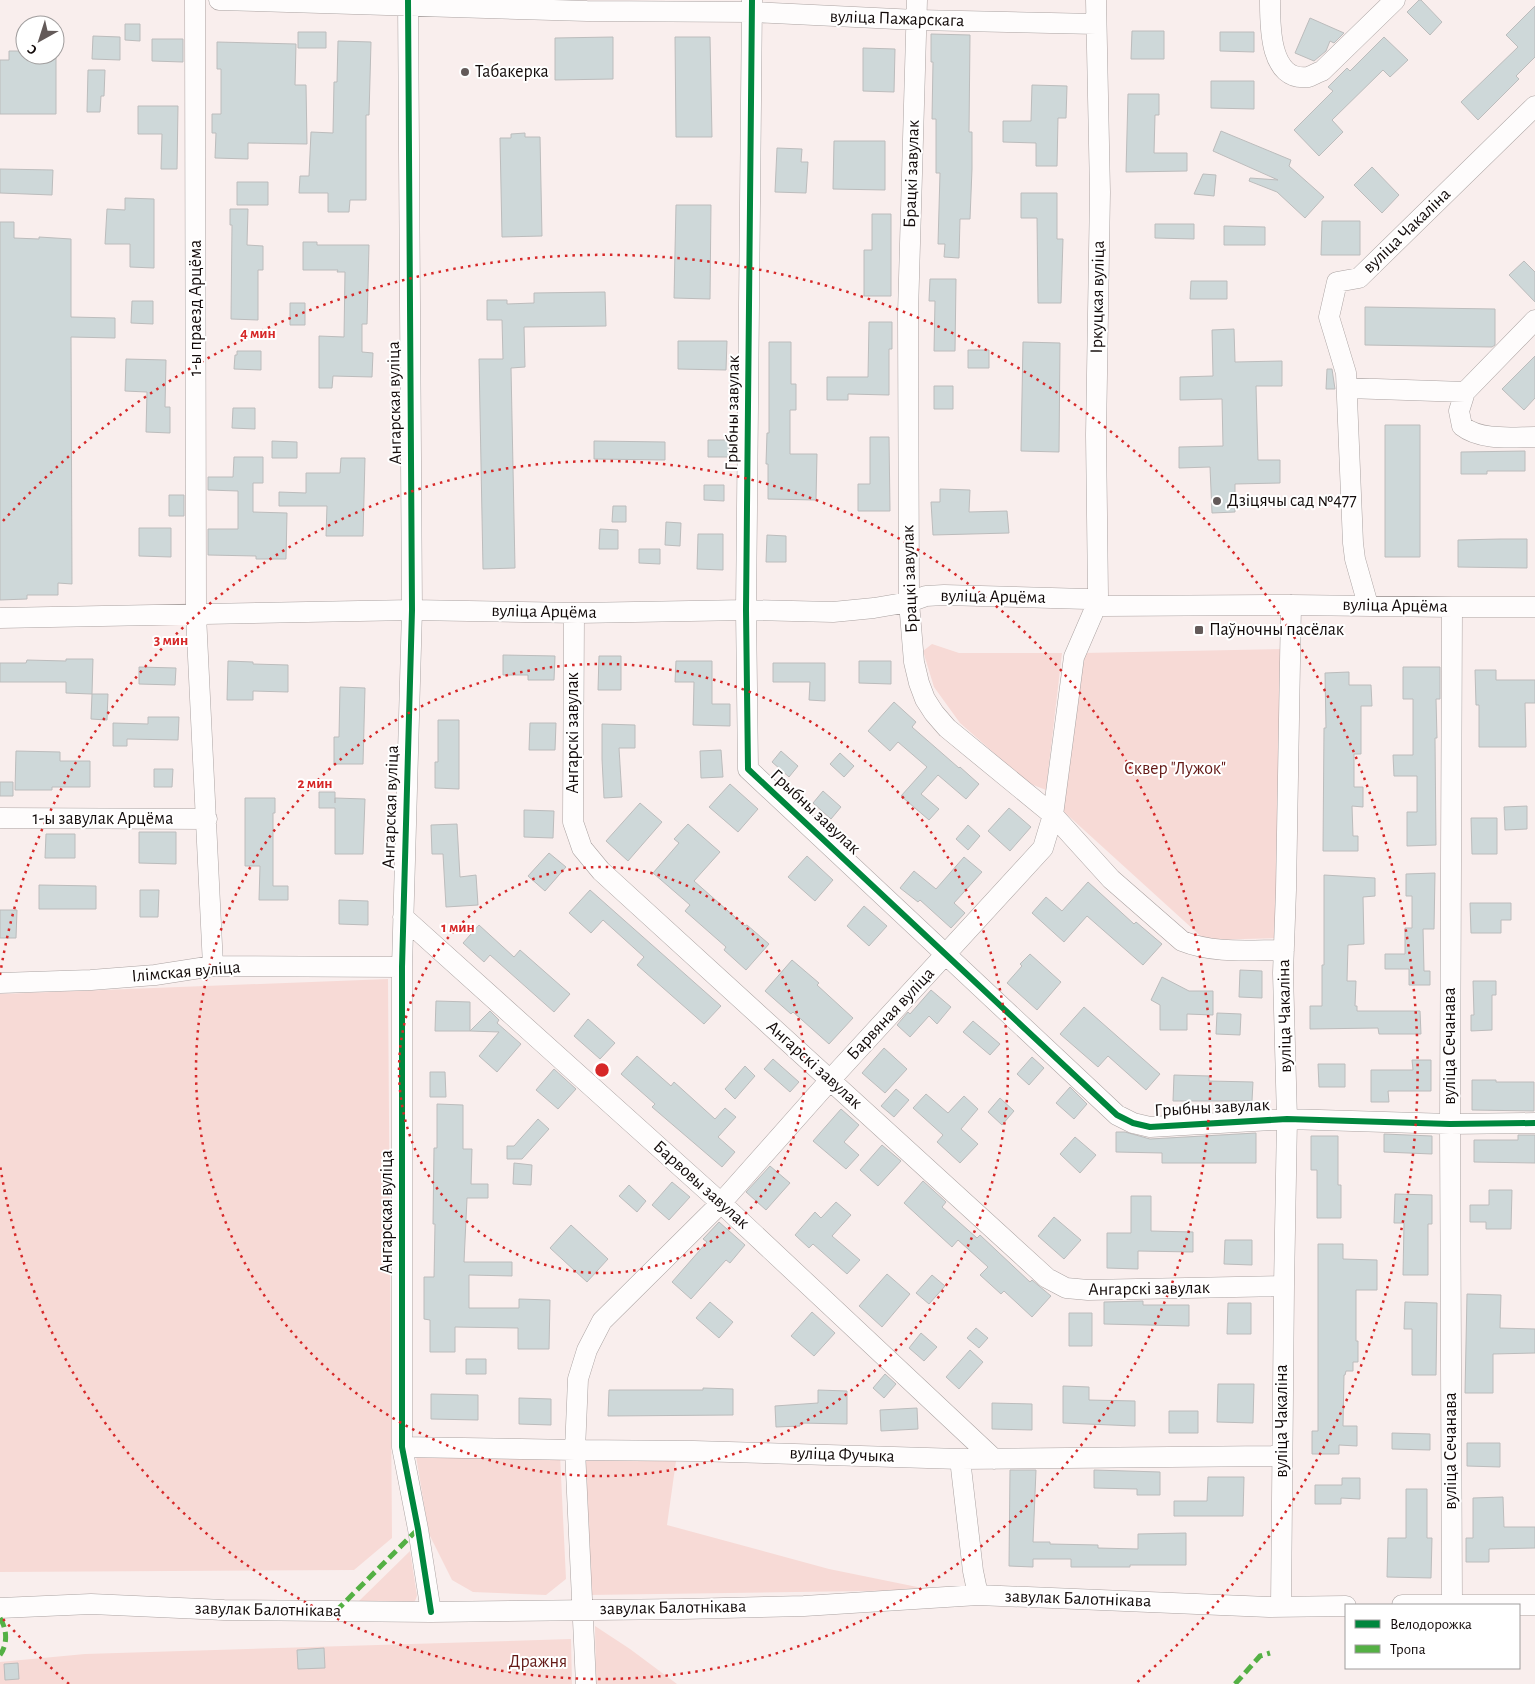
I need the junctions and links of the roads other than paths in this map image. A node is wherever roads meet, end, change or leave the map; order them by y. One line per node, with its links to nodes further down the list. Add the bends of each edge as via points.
1 (195, 0): 26 (street, 1-ы праезд Арцёма)
2 (219, 0): 7 (street, вуліца Пажарскага)
3 (917, 0): 10 (street, Брацкі завулак)
4 (1096, 0): 11 (street, Іркуцкая вуліца)
5 (1270, 0): 6 (street, via 1275,55 1282,68 1295,76 1308,77 1322,71)
6 (1395, 0)
7 (408, 2): 8 (street, вуліца Пажарскага); 23 (street, Ангарская вуліца)
8 (587, 6): 9 (street, вуліца Пажарскага)
9 (752, 6): 10 (street, вуліца Пажарскага); 24 (street, Грыбны завулак)
10 (917, 20): 11 (street, вуліца Пажарскага); 17 (street, Брацкі завулак, via 908,313)
11 (1096, 24): 18 (street, Іркуцкая вуліца, via 1100,182)
12 (1535, 106): 14 (street, вуліца Чакаліна, via 1359,278 1337,282 1329,317 1346,373)
13 (1535, 320): 15 (street)
14 (1347, 388): 15 (street); 20 (street, вуліца Чакаліна, via 1353,543)
15 (1465, 392): 16 (street, via 1459,411 1462,426 1467,430 1494,436)
16 (1535, 437)
17 (909, 602): 18 (street, вуліца Арцёма, via 944,594); 24 (street, вуліца Арцёма, via 833,612); 28 (street, Брацкі завулак, via 914,662 925,699 934,713 947,728)
18 (1096, 603): 19 (street, вуліца Арцёма); 28 (street, Барвяная вуліца, via 1074,657)
19 (1292, 605): 20 (street, вуліца Арцёма); 32 (street, вуліца Чакаліна)
20 (1368, 605): 22 (street, вуліца Арцёма)
21 (1535, 607): 22 (street, вуліца Арцёма)
22 (1452, 608): 39 (street, вуліца Сечанава)
23 (412, 610): 25 (street, вуліца Арцёма); 26 (street, вуліца Арцёма); 31 (street, Ангарская вуліца)
24 (746, 610): 25 (street, вуліца Арцёма); 33 (street, Грыбны завулак, via 748,769)
25 (574, 613): 37 (street, Ангарскі завулак, via 572,822 582,848 601,871)
26 (196, 615): 27 (street, вуліца Арцёма); 30 (street)
27 (0, 618)
28 (1052, 815): 32 (street, Брацкі завулак, via 1111,879 1182,941 1209,949); 33 (street, Барвяная вуліца, via 1043,848)
29 (0, 818): 30 (street, 1-ы завулак Арцёма)
30 (207, 819): 34 (street)
31 (403, 917): 35 (street, Ангарская вуліца); 41 (street, Барвовы завулак)
32 (1284, 950): 38 (street, вуліца Чакаліна)
33 (945, 954): 37 (street, Барвяная вуліца); 38 (street, Грыбны завулак, via 1118,1116 1150,1127)
34 (212, 966): 35 (street, Ілімская вуліца); 36 (street, Ілімская вуліца, via 155,975)
35 (402, 967): 43 (street, Ангарская вуліца)
36 (0, 983)
37 (831, 1080): 41 (street, Барвяная вуліца); 42 (street, Ангарскі завулак, via 1047,1278 1066,1288)
38 (1287, 1119): 39 (street, Грыбны завулак); 42 (street, вуліца Чакаліна)
39 (1450, 1124): 40 (street, Грыбны завулак); 49 (street, вуліца Сечанава)
40 (1535, 1124)
41 (721, 1203): 44 (street, Барвяная вуліца, via 602,1321 587,1350 578,1379); 46 (street, Барвовы завулак)
42 (1284, 1286): 45 (street, вуліца Чакаліна)
43 (402, 1446): 44 (street, вуліца Фучыка); 56 (street, Ангарская вуліца)
44 (575, 1450): 47 (street, вуліца Фучыка, via 694,1450); 55 (street, Барвяная вуліца)
45 (1282, 1456): 46 (street, вуліца Фучыка); 53 (street, вуліца Чакаліна)
46 (994, 1458): 47 (street, вуліца Фучыка)
47 (960, 1459): 48 (street)
48 (978, 1595): 53 (street, завулак Балотнікава); 55 (street, завулак Балотнікава, via 804,1606)
49 (1452, 1604)
50 (1520, 1605): 51 (street)
51 (1535, 1605)
52 (1345, 1606): 53 (street, завулак Балотнікава)
53 (1281, 1607)
54 (0, 1608): 56 (street, завулак Балотнікава, via 91,1604 224,1610)
55 (582, 1609): 56 (street, завулак Балотнікава); 57 (street, Барвяная вуліца)
56 (431, 1612)
57 (586, 1684)

